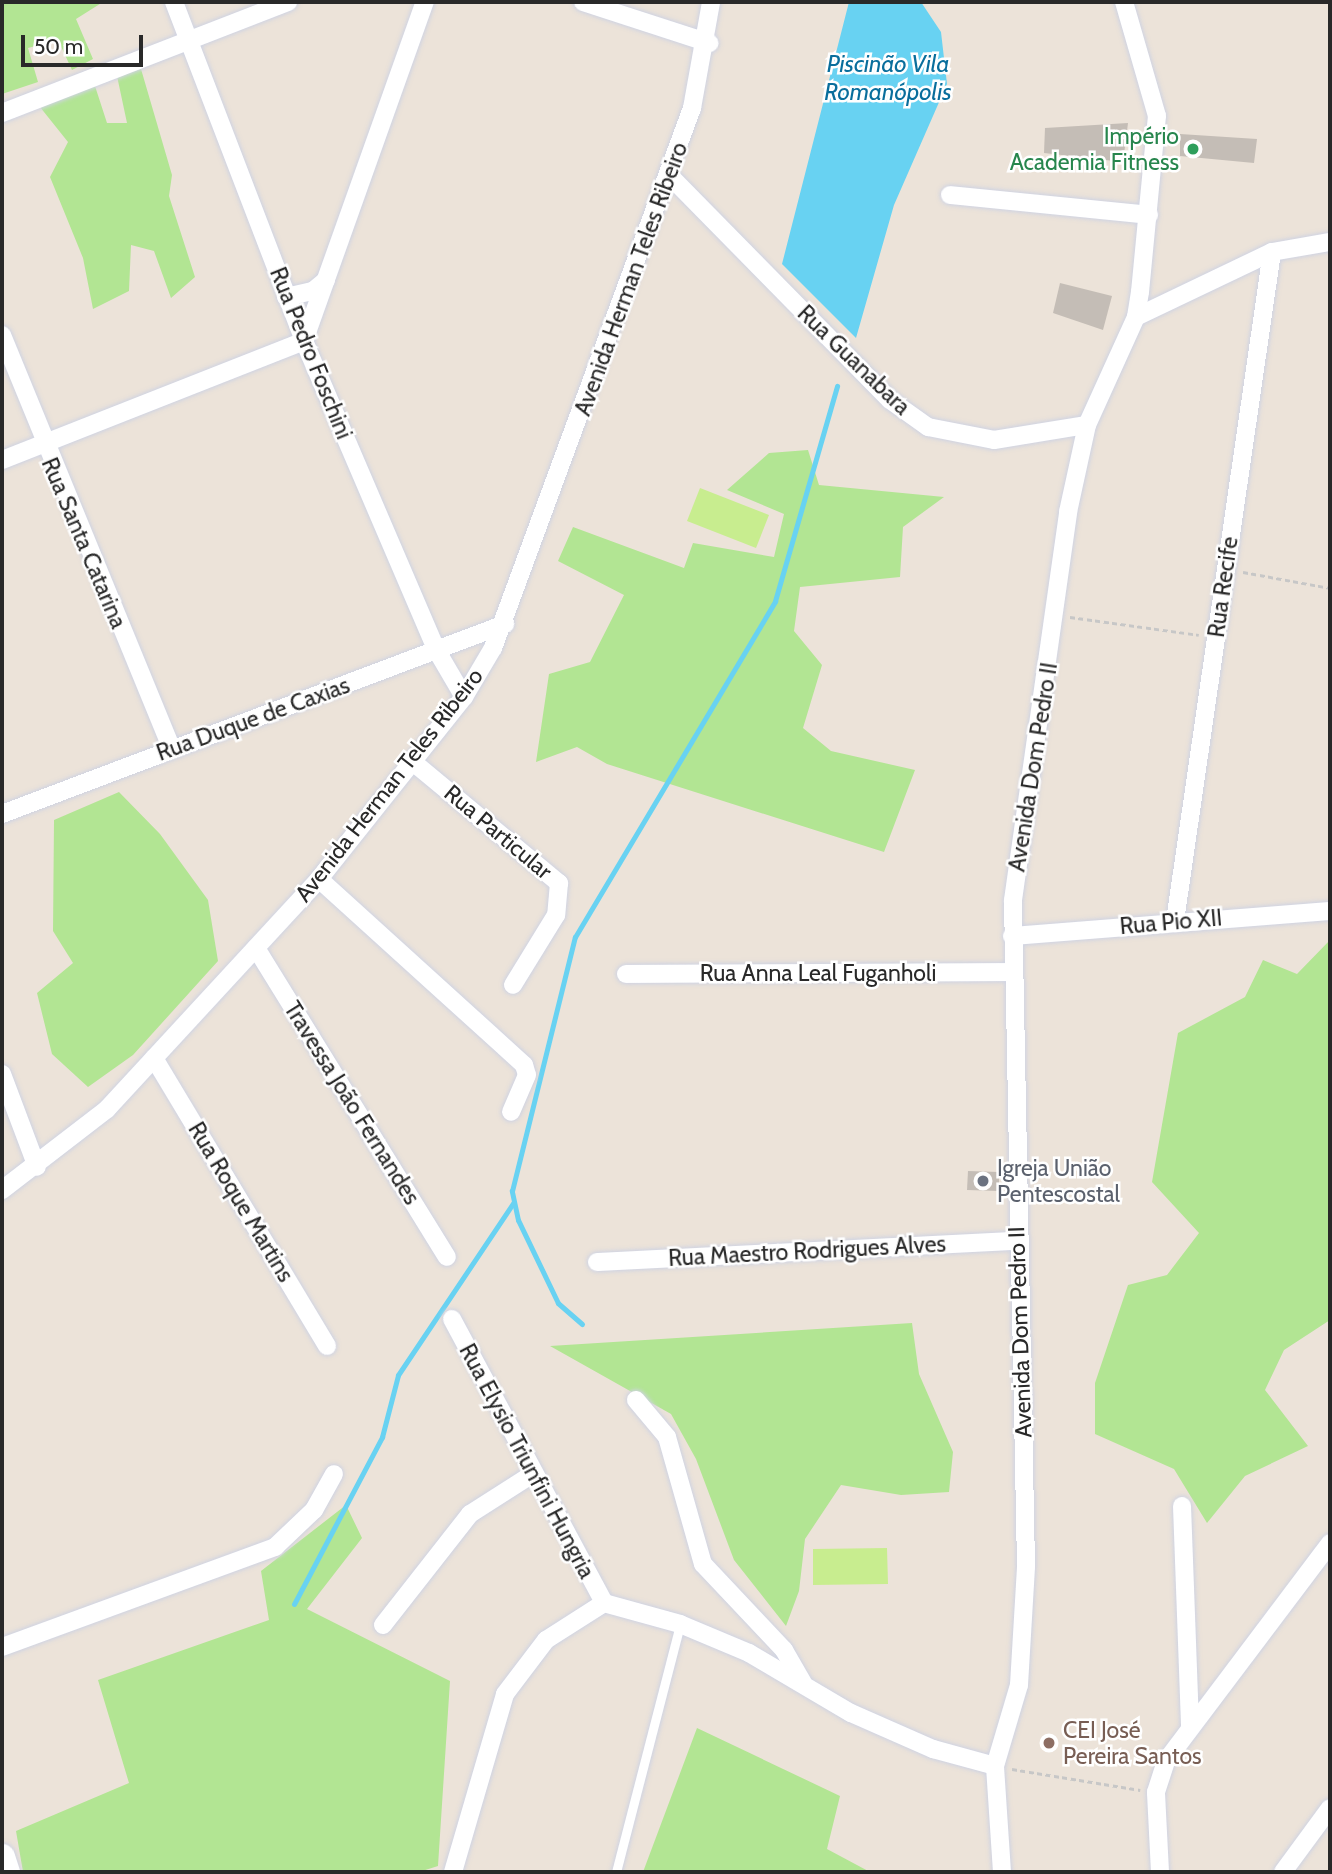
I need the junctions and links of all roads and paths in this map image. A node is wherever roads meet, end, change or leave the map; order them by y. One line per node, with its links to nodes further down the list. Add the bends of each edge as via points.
1 (174, 2): 7 (street, Rua Pedro Foschini)
2 (288, 2): 7 (street)
3 (425, 2): 15 (street)
4 (583, 2): 8 (street)
5 (712, 2): 8 (street, Avenida Herman Teles Ribeiro)
6 (1124, 2): 12 (street, Avenida Dom Pedro II, via 1157,116)
7 (189, 39): 9 (street); 16 (street, Rua Pedro Foschini)
8 (709, 43): 10 (street, Avenida Herman Teles Ribeiro)
9 (2, 113)
10 (669, 175): 20 (street, Rua Guanabara, via 890,400 928,427 994,440); 26 (street, Avenida Herman Teles Ribeiro)
11 (950, 195): 12 (street)
12 (1149, 215): 17 (street, Avenida Dom Pedro II)
13 (1330, 242): 14 (street)
14 (1272, 252): 17 (street); 23 (street, Rua Recife)
15 (326, 280): 16 (street, via 313,291); 19 (street)
16 (286, 297): 19 (street, Rua Pedro Foschini)
17 (1136, 317): 20 (street, Avenida Dom Pedro II)
18 (2, 335): 21 (street, Rua Santa Catarina)
19 (304, 341): 21 (street); 28 (street, Rua Pedro Foschini)
20 (1087, 425): 25 (street, Avenida Dom Pedro II, via 1068,512)
21 (42, 444): 22 (street); 30 (street, Rua Santa Catarina)
22 (2, 460)
23 (1226, 569): 24 (path); 27 (street, Rua Recife)
24 (1330, 588)
25 (1056, 615): 27 (path); 36 (street, Avenida Dom Pedro II, via 1024,806)
26 (505, 624): 28 (street, Rua Duque de Caxias); 29 (street, Avenida Herman Teles Ribeiro)
27 (1216, 637): 35 (street, Rua Recife)
28 (437, 651): 29 (street, Rua Pedro Foschini); 30 (street, Rua Duque de Caxias)
29 (464, 697): 31 (street, Avenida Herman Teles Ribeiro)
30 (171, 748): 32 (street, Rua Duque de Caxias)
31 (413, 762): 33 (street, Avenida Herman Teles Ribeiro); 40 (street, Rua Particular, via 559,883 556,915)
32 (2, 814)
33 (319, 879): 37 (street, Avenida Herman Teles Ribeiro); 43 (street, via 524,1065 527,1074)
34 (1330, 911): 35 (street, Rua Pio XII)
35 (1175, 922): 36 (street, Rua Pio XII)
36 (1012, 936): 38 (street, Avenida Dom Pedro II)
37 (256, 948): 41 (street, Avenida Herman Teles Ribeiro); 47 (street, Travessa João Fernandes)
38 (1011, 972): 39 (street, Rua Anna Leal Fuganholi); 46 (street, Avenida Dom Pedro II)
39 (626, 974)
40 (513, 985)
41 (154, 1058): 44 (street, Avenida Herman Teles Ribeiro, via 84,1130); 50 (street, Rua Roque Martins)
42 (2, 1074): 44 (street)
43 (511, 1112)
44 (37, 1167): 45 (street, Avenida Herman Teles Ribeiro)
45 (2, 1190)
46 (1017, 1241): 48 (street, Rua Maestro Rodrigues Alves); 62 (street, Avenida Dom Pedro II, via 1023,1656)
47 (447, 1257)
48 (597, 1262)
49 (452, 1319): 53 (street, Rua Elysio Triunfini Hungria)
50 (327, 1346)
51 (636, 1400): 60 (street, via 667,1437 703,1564 784,1650)
52 (334, 1474): 59 (street, via 314,1510 275,1547)
53 (531, 1475): 56 (street, Rua Elysio Triunfini Hungria); 58 (street, via 471,1514)
54 (1182, 1506): 61 (street)
55 (1330, 1543): 61 (street)
56 (604, 1603): 57 (street); 67 (street, via 546,1640 505,1694)
57 (680, 1624): 60 (street); 68 (lane)
58 (383, 1625)
59 (2, 1647)
60 (805, 1686): 62 (street, via 933,1749)
61 (1190, 1727): 63 (street, via 1166,1761)
62 (995, 1766): 63 (path); 69 (street, Avenida Dom Pedro II)
63 (1156, 1792): 70 (street)
64 (1330, 1808): 71 (street)
65 (2, 1857): 66 (street)
66 (7, 1872)
67 (453, 1872)
68 (616, 1872)
69 (1002, 1872)
70 (1160, 1872)
71 (1283, 1872)

